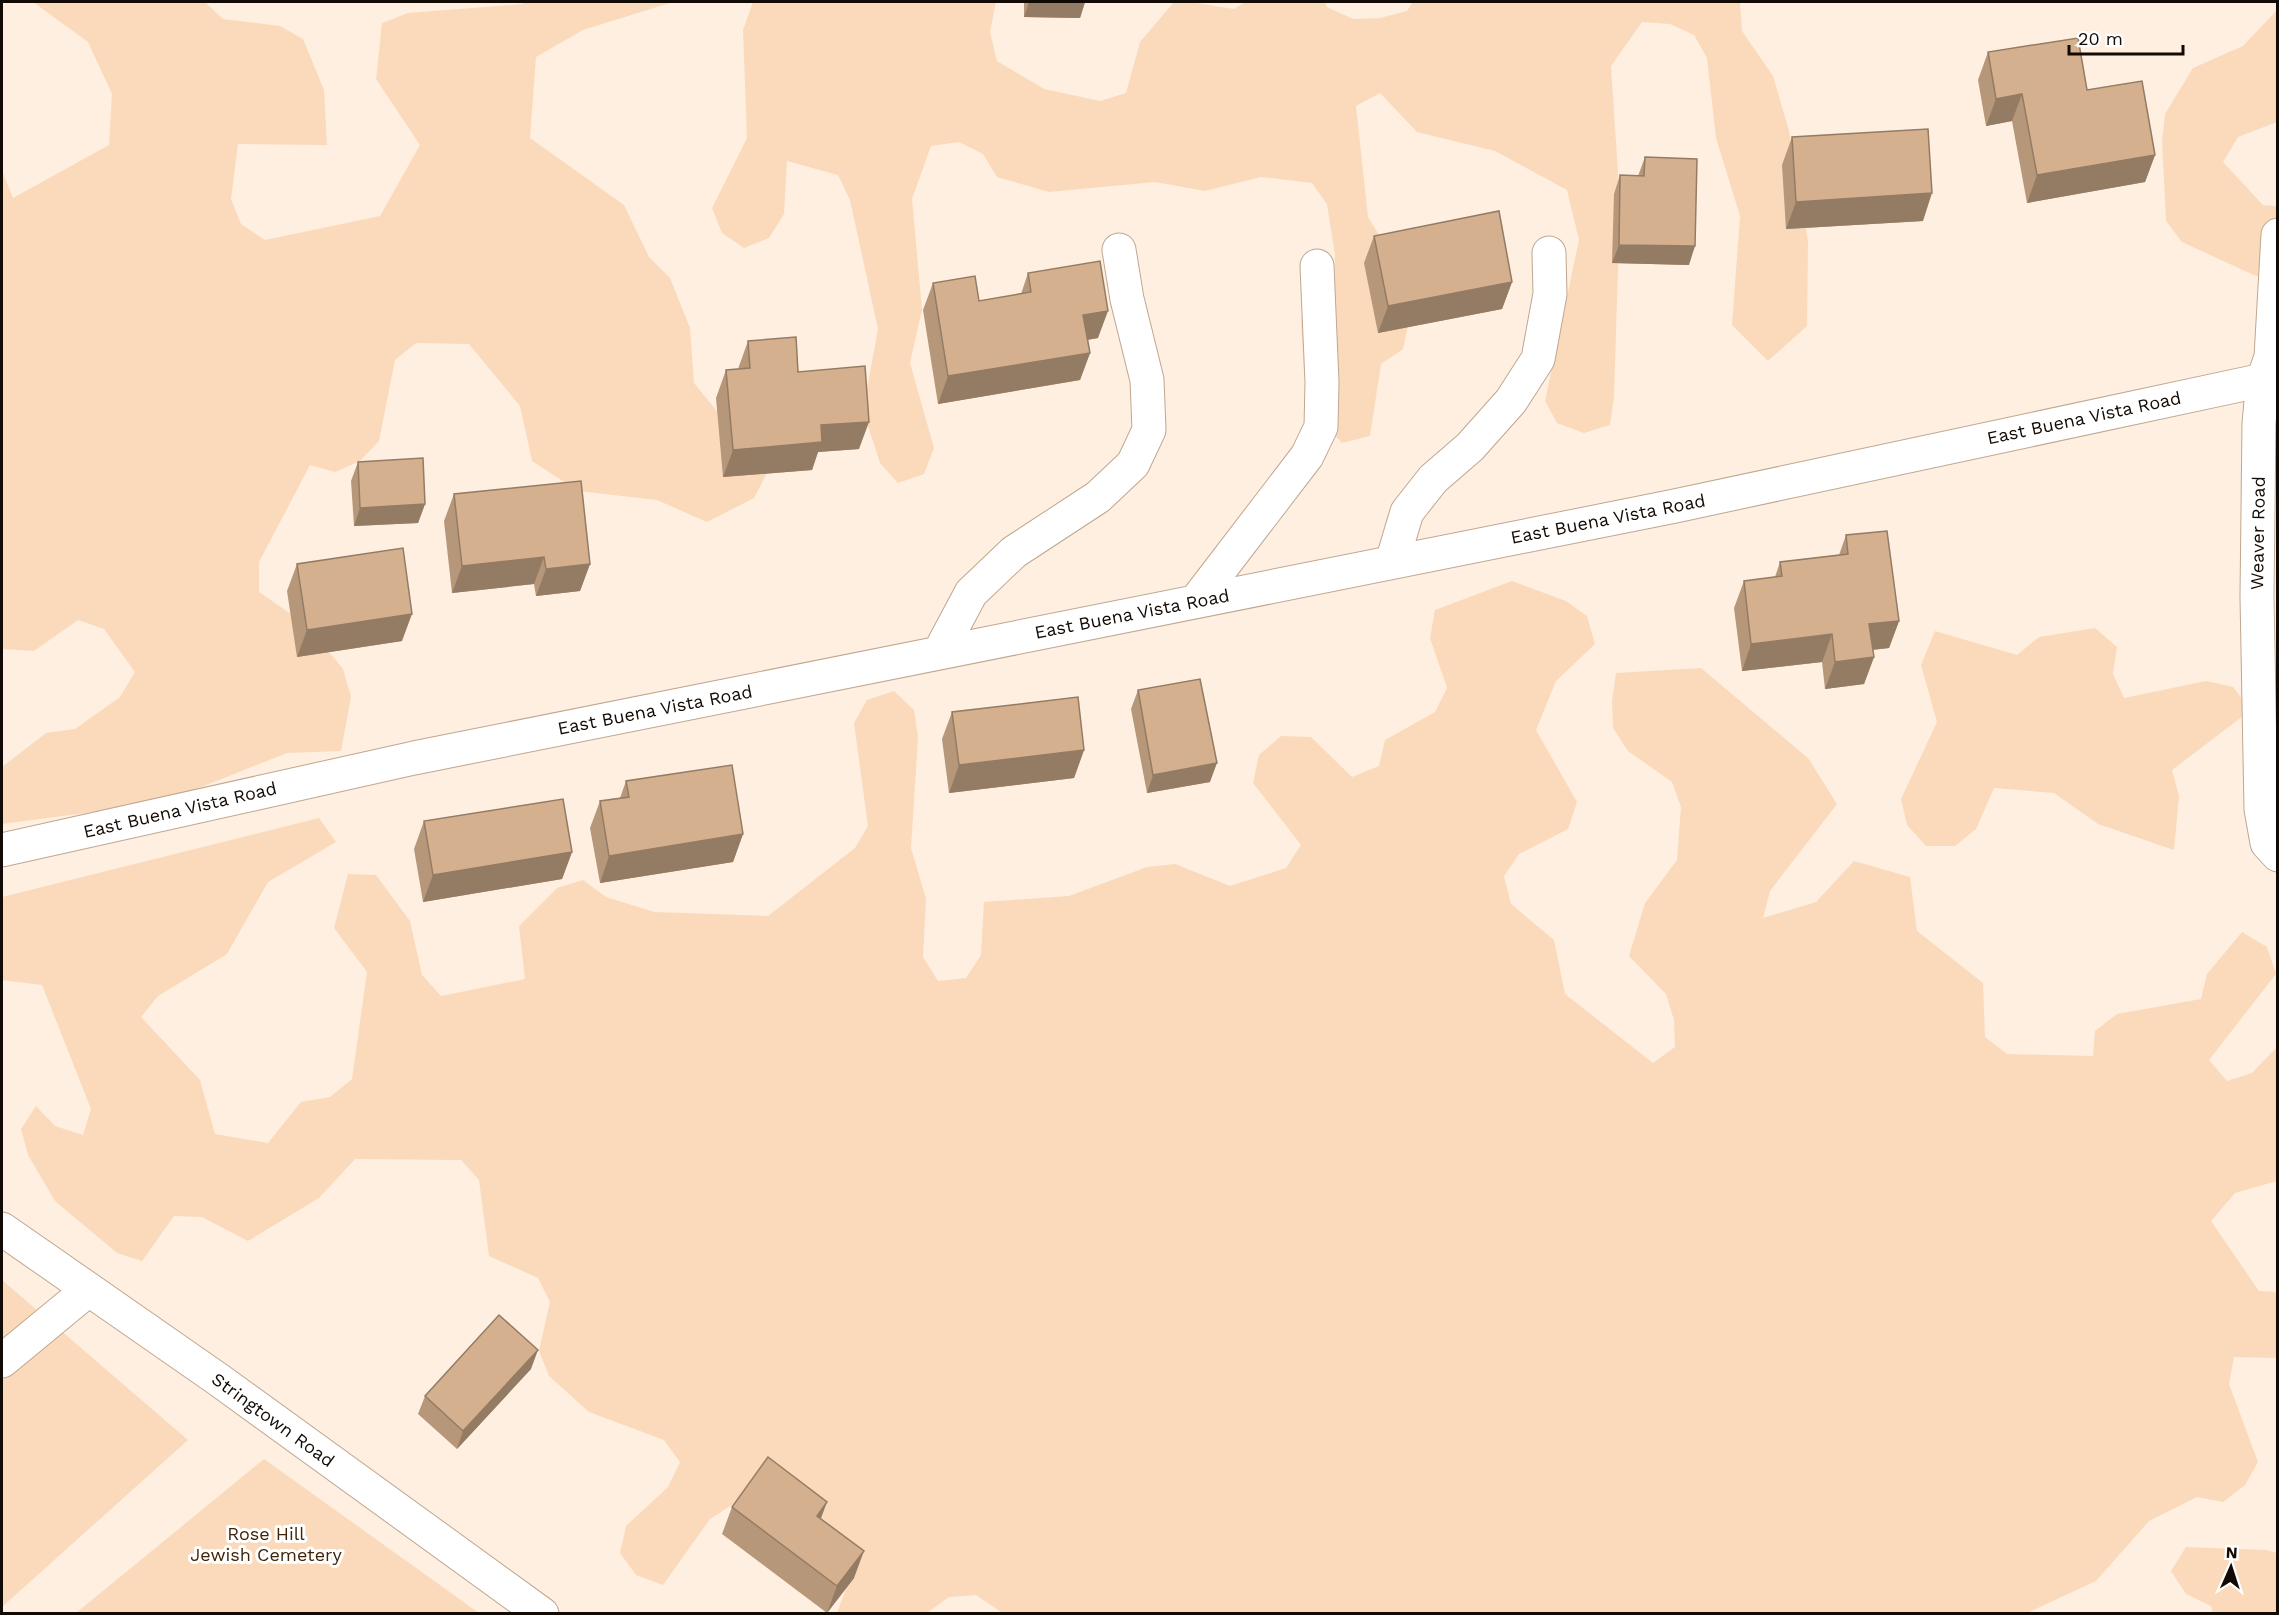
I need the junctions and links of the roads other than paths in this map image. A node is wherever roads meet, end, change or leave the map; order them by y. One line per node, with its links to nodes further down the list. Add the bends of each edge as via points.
1 (2277, 235): 5 (street, Weaver Road)
2 (1119, 250): 8 (street, via 1147,380 1149,430 1133,464 1098,497 1014,552 971,593)
3 (1549, 253): 6 (street, via 1550,294 1538,359 1510,401 1470,447 1433,479 1407,512)
4 (1317, 266): 7 (street, via 1321,428 1301,464)
5 (2270, 365): 6 (street, East Buena Vista Road, via 1675,506); 9 (street, Weaver Road, via 2259,423 2257,597 2261,809)
6 (1392, 562): 7 (street, East Buena Vista Road)
7 (1196, 602): 8 (street, East Buena Vista Road)
8 (939, 653): 10 (street, East Buena Vista Road, via 414,758)
9 (2271, 844)
10 (2, 850)
11 (2, 1229): 12 (street, Stringtown Road)
12 (88, 1290): 13 (street); 14 (street, Stringtown Road)
13 (2, 1361)
14 (542, 1614)

